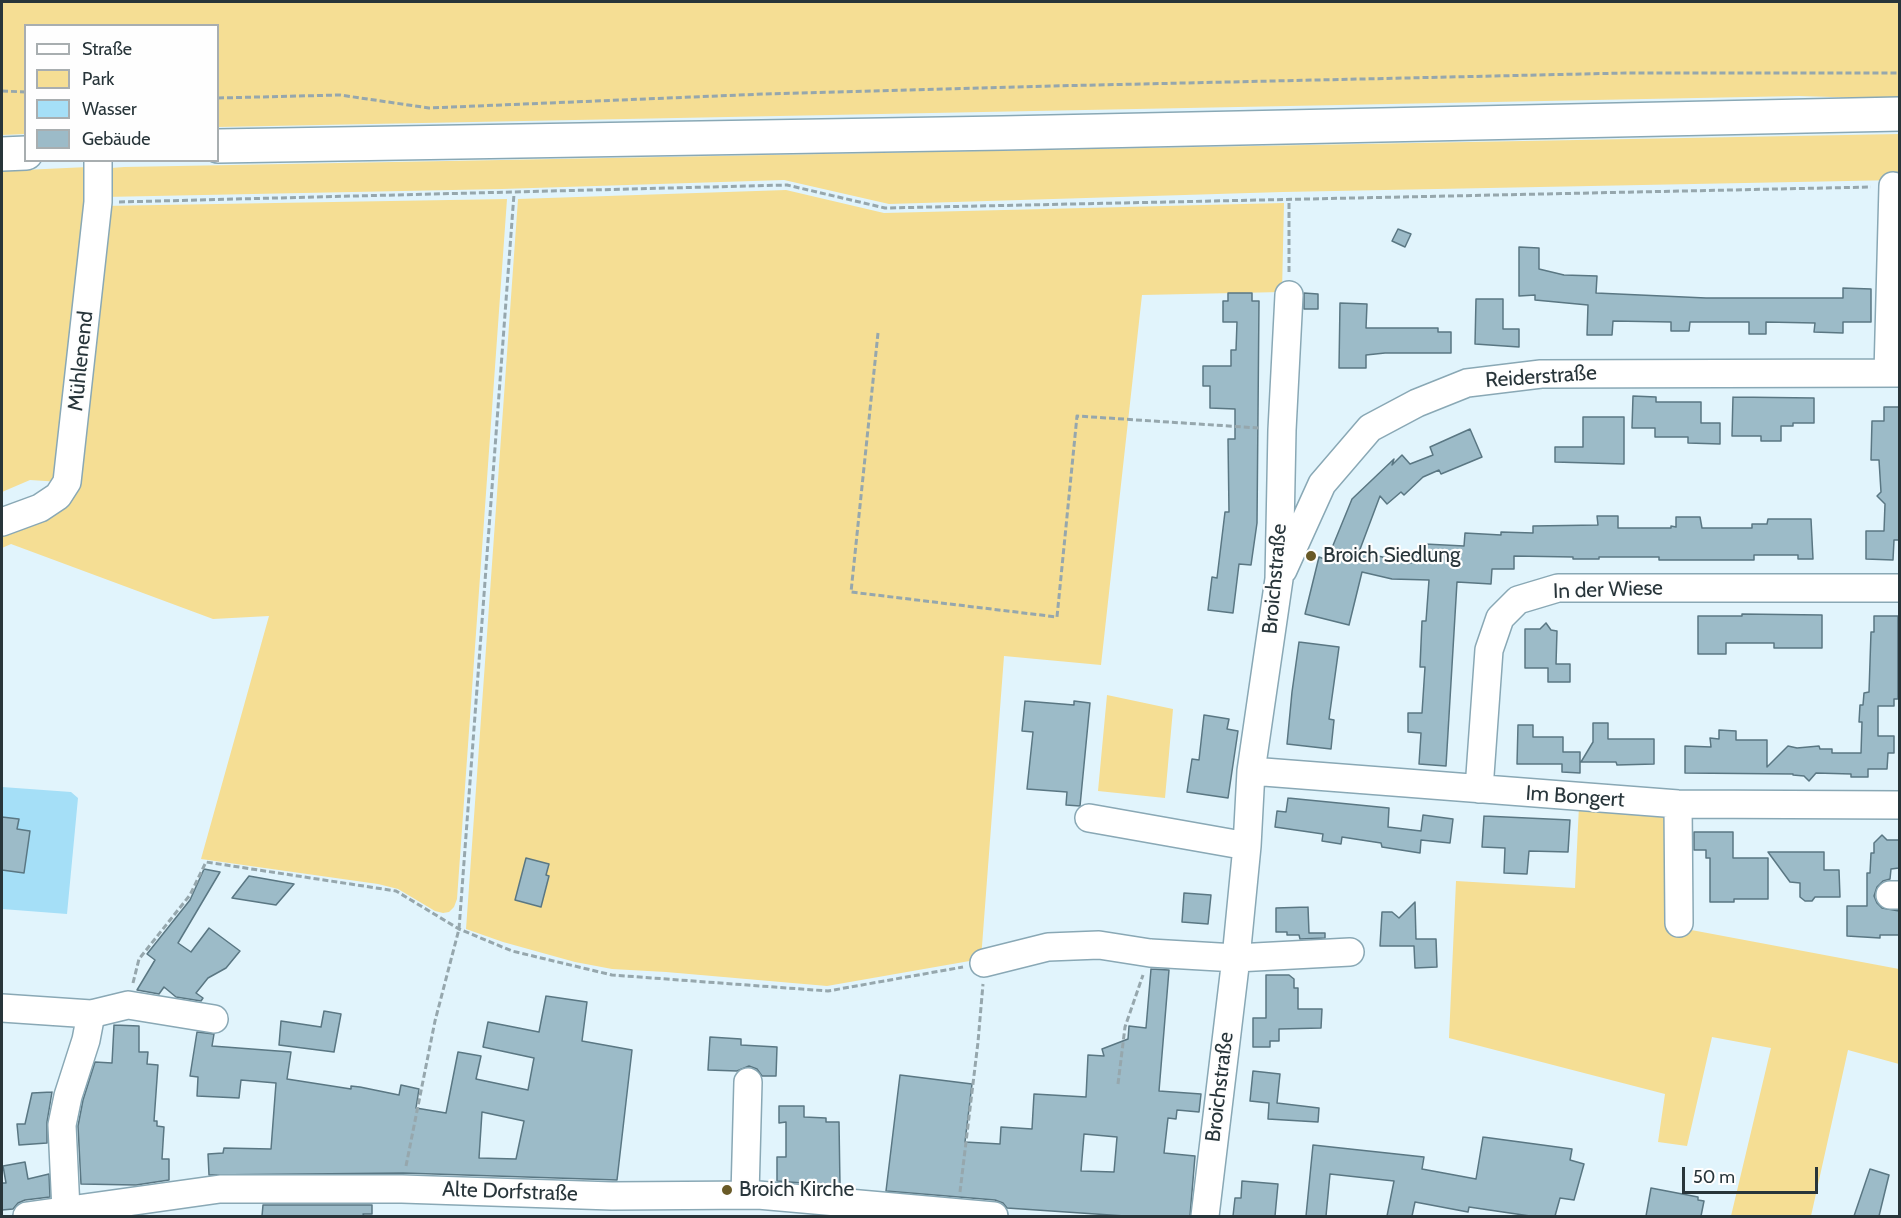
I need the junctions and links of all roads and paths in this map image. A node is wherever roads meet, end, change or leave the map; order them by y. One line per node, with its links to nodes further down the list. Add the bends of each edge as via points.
1 (1899, 73): 4 (path, via 1626,73 1064,86 429,108 340,95)
2 (2, 91): 3 (path)
3 (24, 92)
4 (219, 98)
5 (1899, 114): 6 (main road)
6 (219, 147)
7 (24, 153): 8 (main road)
8 (2, 154)
9 (98, 162): 13 (street, Mühlenend)
10 (1893, 186): 12 (path); 16 (street)
11 (514, 193): 12 (path, via 787,185 885,208); 13 (path); 28 (path)
12 (1289, 198): 14 (path)
13 (98, 202): 18 (street, Mühlenend, via 67,482 58,496 40,508)
14 (1289, 295): 17 (street, Broichstraße)
15 (878, 333): 17 (path, via 851,592 1057,616 1077,416)
16 (1893, 373): 19 (street, Reiderstraße, via 1541,374 1467,383 1370,428 1322,484)
17 (1282, 430): 19 (street, Broichstraße)
18 (2, 522)
19 (1279, 579): 21 (street, Broichstraße)
20 (1899, 588): 22 (street, In der Wiese, via 1558,588 1518,600 1500,618 1489,650)
21 (1251, 771): 22 (street, Im Bongert); 26 (street, Broichstraße)
22 (1479, 789): 23 (street, Im Bongert)
23 (1678, 804): 24 (street, Im Bongert); 27 (street)
24 (1899, 805)
25 (1089, 818): 26 (street)
26 (1246, 846): 31 (street, Broichstraße)
27 (1679, 923)
28 (459, 929): 32 (path, via 512,951 612,975 828,991); 33 (path, via 396,891 206,862 190,895 139,959); 39 (path, via 435,1021)
29 (1350, 952): 31 (street)
30 (1150, 953): 31 (street); 32 (street, via 1100,945 1048,947); 38 (path, via 1125,1027)
31 (1236, 958): 46 (street, Broichstraße)
32 (984, 963): 43 (path)
33 (128, 1005): 35 (street); 36 (street)
34 (2, 1008): 35 (street)
35 (91, 1014): 42 (street, via 62,1125)
36 (214, 1019)
37 (748, 1082): 40 (street)
38 (1118, 1084)
39 (402, 1189): 41 (street, Alte Dorfstraße); 42 (street, Alte Dorfstraße, via 220,1189)
40 (745, 1195): 41 (street, Alte Dorfstraße); 43 (street, Alte Dorfstraße)
41 (610, 1206)
42 (66, 1210): 44 (street, Alte Dorfstraße)
43 (957, 1214): 45 (street, Alte Dorfstraße)
44 (27, 1216)
45 (994, 1216)
46 (1205, 1216)

